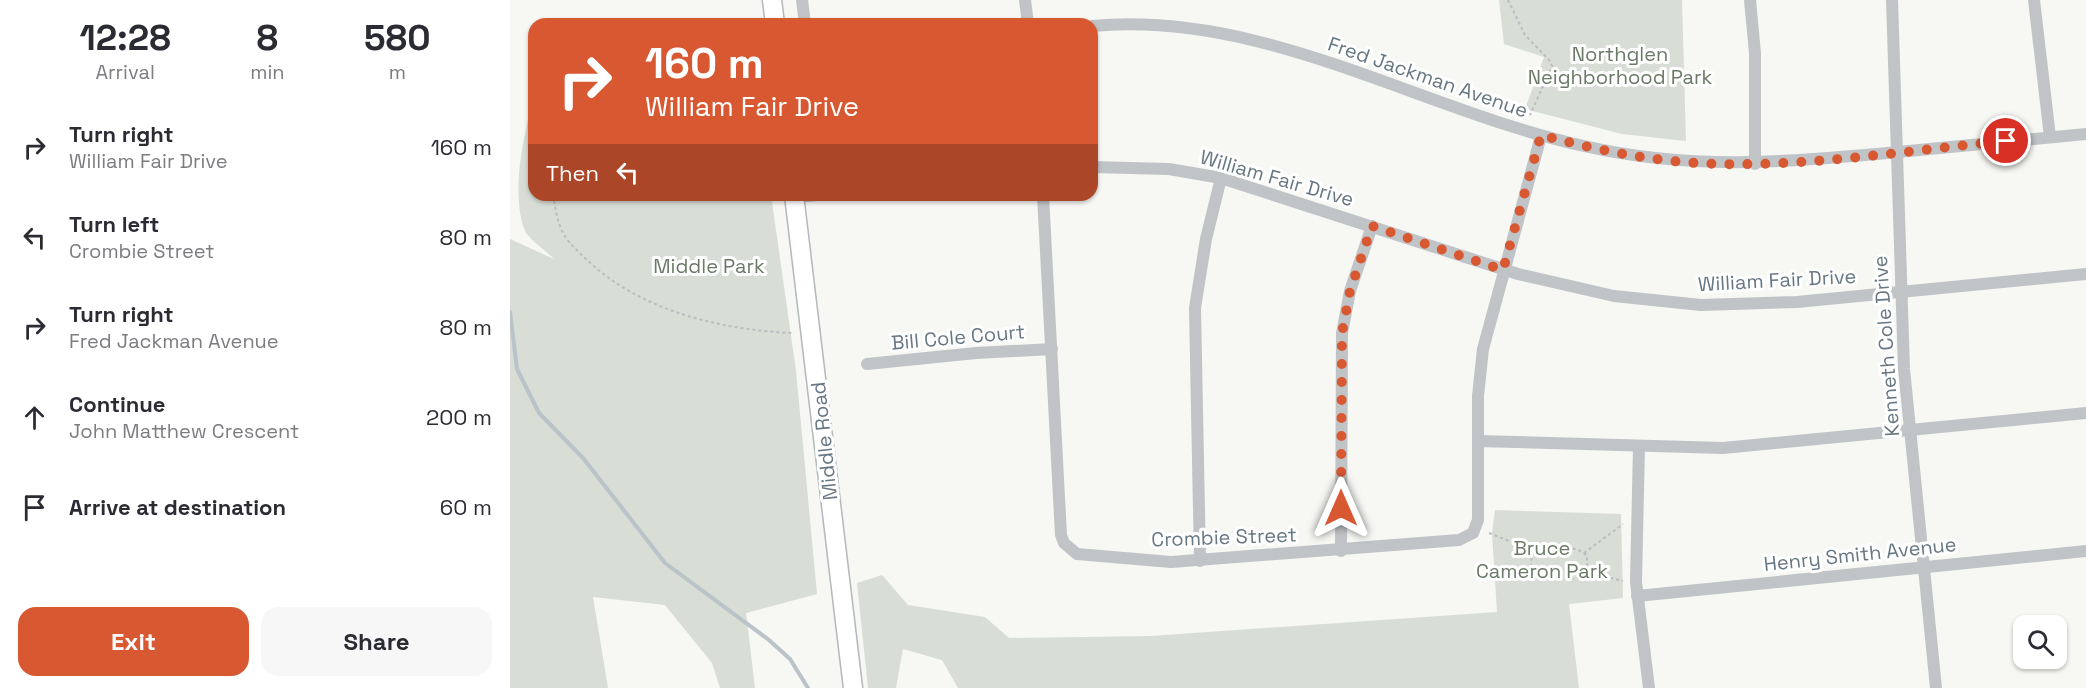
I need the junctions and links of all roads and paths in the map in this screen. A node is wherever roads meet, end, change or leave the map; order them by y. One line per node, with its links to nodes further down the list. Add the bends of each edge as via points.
1 (772, 0): 8 (street)
2 (802, 0): 9 (street)
3 (1025, 0): 10 (street)
4 (1508, 0): 12 (path, via 1525,35 1551,61)
5 (1750, 0): 19 (street, via 1755,53)
6 (1892, 0): 18 (street, Kenneth Cole Drive)
7 (2034, 0): 17 (street)
8 (774, 18)
9 (804, 18)
10 (1027, 18)
11 (1098, 26): 16 (street, Fred Jackman Avenue, via 1181,27 1264,43)
12 (1550, 73): 13 (path); 14 (path)
13 (1599, 83)
14 (1530, 115)
15 (2086, 134): 17 (street, Fred Jackman Avenue)
16 (1541, 135): 19 (street, Fred Jackman Avenue, via 1658,159); 26 (street, Crombie Street)
17 (2050, 137): 18 (street, Fred Jackman Avenue)
18 (1896, 152): 19 (street, Fred Jackman Avenue); 28 (street, Kenneth Cole Drive)
19 (1755, 164)
20 (1098, 167): 21 (street, William Fair Drive, via 1170,169)
21 (1221, 178): 25 (street, William Fair Drive); 42 (street, via 1195,308)
22 (554, 201): 29 (path, via 568,242 597,269 642,299 740,329)
23 (795, 201): 47 (street, Middle Road)
24 (1043, 201): 30 (street, Crombie Street)
25 (1372, 226): 26 (street, William Fair Drive); 38 (street, via 1350,291 1342,333)
26 (1503, 270): 28 (street, William Fair Drive, via 1614,296 1701,305 1797,302); 34 (street, Crombie Street, via 1483,349)
27 (2086, 273): 28 (street, William Fair Drive)
28 (1900, 292): 33 (street, Kenneth Cole Drive)
29 (794, 333)
30 (1052, 349): 31 (street, Bill Cole Court); 42 (street, Crombie Street, via 1064,543 1086,556)
31 (867, 364)
32 (2086, 412): 33 (street)
33 (1911, 431): 35 (street, via 1723,448); 43 (street, Kenneth Cole Drive)
34 (1478, 441): 35 (street); 38 (street, Crombie Street, via 1478,520 1468,537)
35 (1639, 446): 46 (street)
36 (1623, 524): 41 (path)
37 (1489, 533): 39 (path)
38 (1341, 550): 42 (street, Crombie Street)
39 (1532, 550): 41 (path, via 1573,548); 44 (path, via 1531,569 1538,576 1576,580)
40 (2086, 551): 43 (street, Henry Smith Avenue)
41 (1584, 553): 44 (path)
42 (1200, 561)
43 (1924, 566): 46 (street, Henry Smith Avenue); 49 (street, Kenneth Cole Drive)
44 (1587, 572): 45 (path)
45 (1623, 581)
46 (1637, 596): 48 (street)
47 (853, 688)
48 (1649, 688)
49 (1936, 688)

